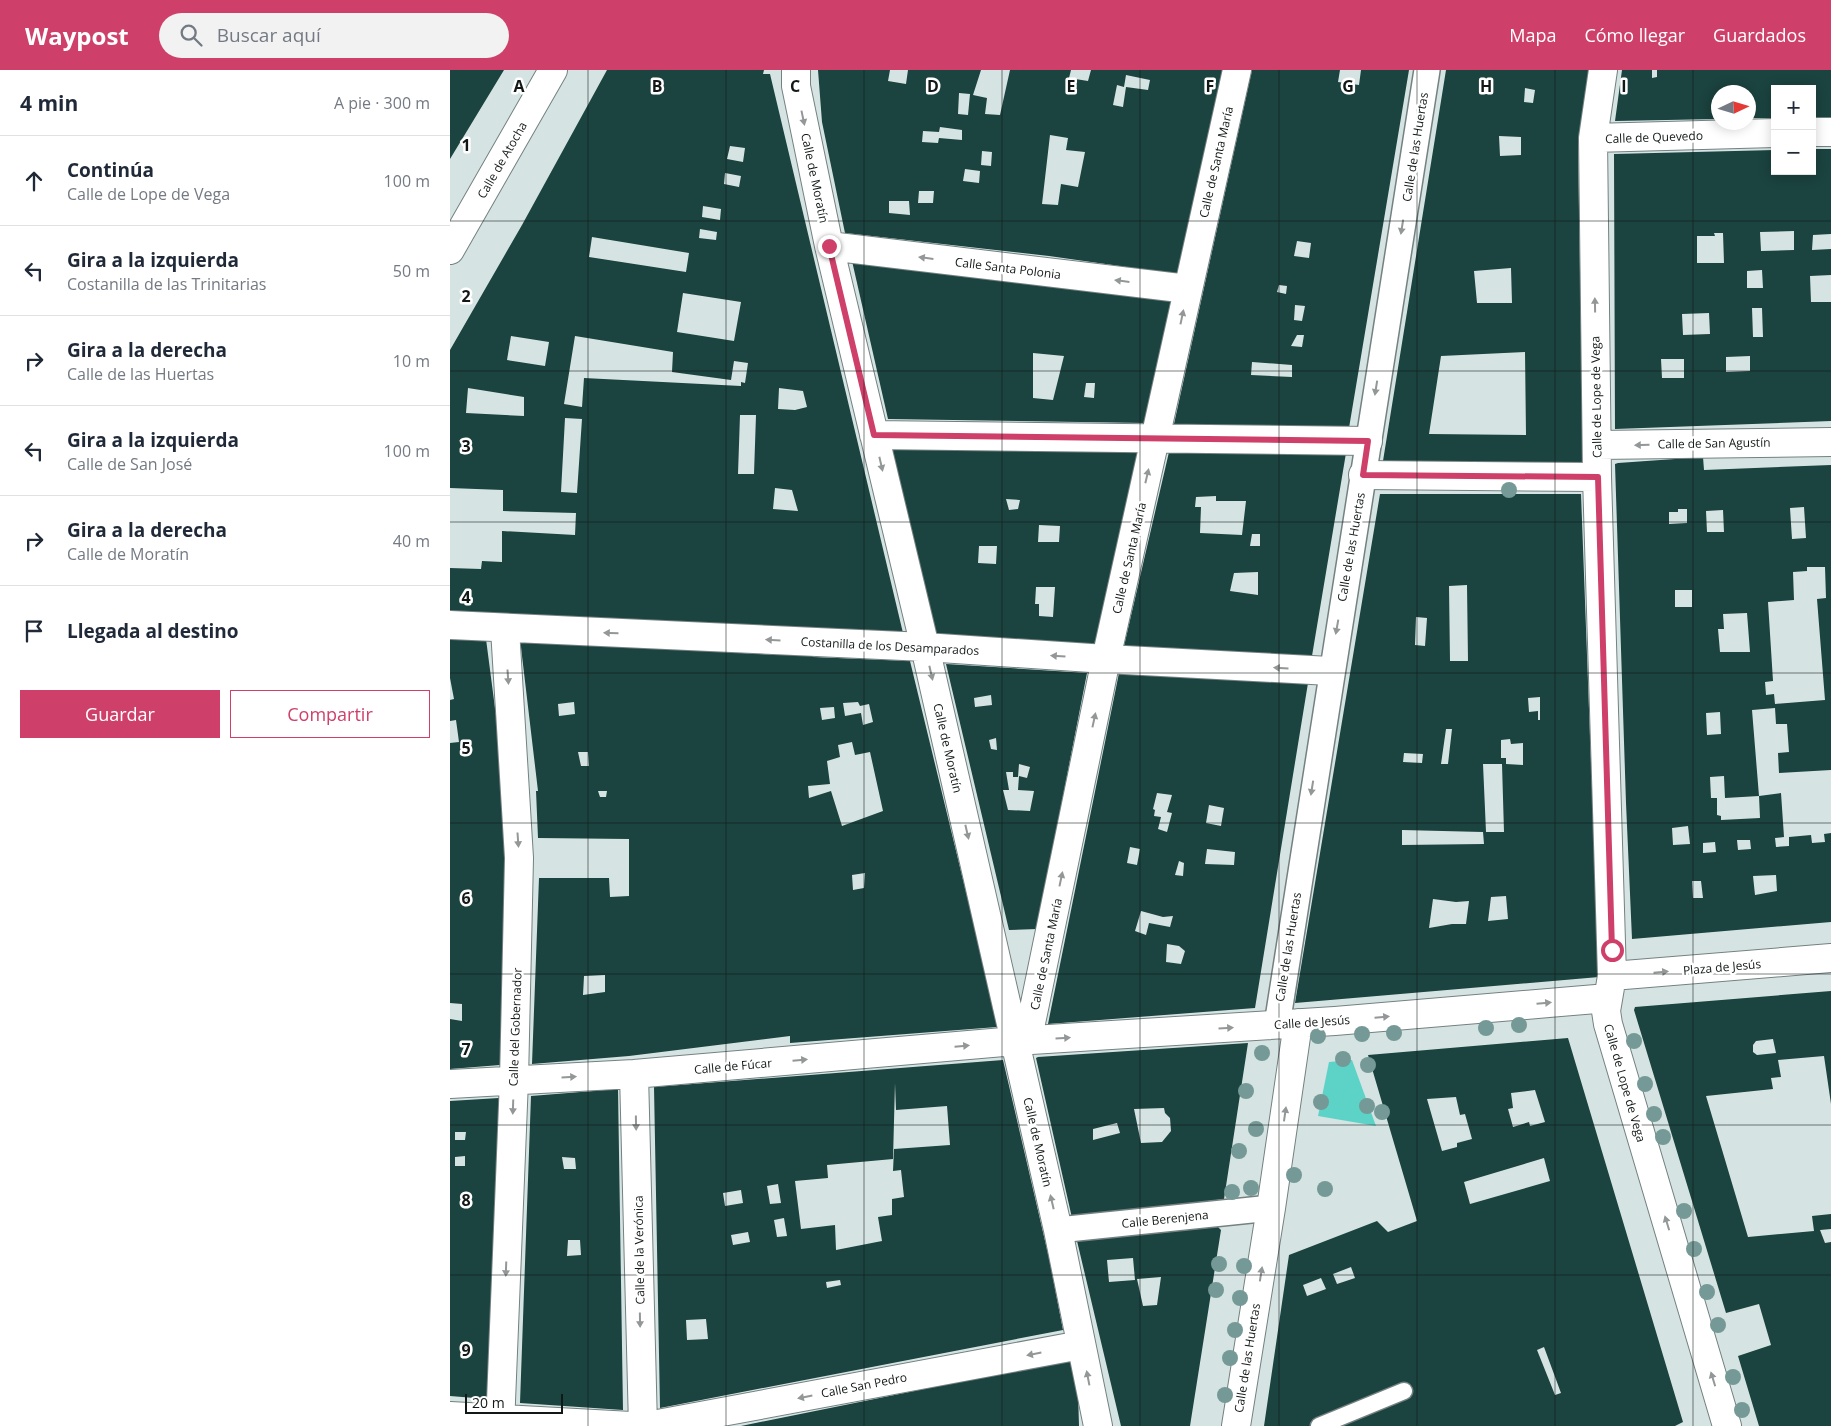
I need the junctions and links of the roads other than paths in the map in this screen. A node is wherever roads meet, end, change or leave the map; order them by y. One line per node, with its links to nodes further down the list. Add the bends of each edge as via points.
1 (554, 70): 11 (street, Calle de Atocha)
2 (796, 70): 10 (street, Calle de Moratín, one-way to 10, via 796,86)
3 (1238, 70): 12 (street, Calle de Santa María)
4 (1427, 70): 15 (street, Calle de las Huertas, one-way to 15)
5 (1603, 70): 9 (street, Calle de Lope de Vega)
6 (1816, 132): 7 (street)
7 (1831, 132)
8 (1771, 133): 9 (street, Calle de Quevedo)
9 (1593, 138): 17 (street, Calle de Lope de Vega, one-way to 9)
10 (829, 246): 12 (street, Calle Santa Polonia, one-way to 10); 13 (street, Calle de Moratín)
11 (450, 250)
12 (1188, 289): 14 (street, Calle de Santa María, one-way to 12)
13 (874, 435): 14 (street); 22 (street, Calle de Moratín, one-way to 22)
14 (1155, 439): 15 (street); 23 (street, Calle de Santa María, one-way to 14)
15 (1368, 441): 18 (street, Calle de las Huertas)
16 (1831, 442): 17 (street, Calle de San Agustín, one-way to 17)
17 (1597, 445): 19 (street, Calle de Lope de Vega)
18 (1363, 475): 19 (street); 24 (street, Calle de las Huertas, one-way to 24)
19 (1598, 477): 26 (street, Calle de Lope de Vega)
20 (450, 626): 21 (street, Costanilla de los Desamparados)
21 (505, 629): 22 (street, Costanilla de los Desamparados, one-way to 21); 30 (street, Calle del Gobernador, one-way to 30, via 519,858)
22 (924, 647): 23 (street, Costanilla de los Desamparados, one-way to 22); 28 (street, Calle de Moratín, one-way to 28)
23 (1106, 659): 24 (street, Costanilla de los Desamparados, one-way to 23); 28 (street, Calle de Santa María, one-way to 23, via 1031,1023)
24 (1330, 671): 27 (street, Calle de las Huertas, one-way to 27)
25 (1831, 958): 26 (street, Plaza de Jesús, one-way to 25)
26 (1610, 987): 27 (street, Calle de Jesús, one-way to 26); 44 (street, Calle de Lope de Vega, one-way to 26, via 1608,1024 1606,1011)
27 (1288, 1024): 28 (street, Calle de Jesús, one-way to 27); 32 (street, Calle de las Huertas, one-way to 27)
28 (1015, 1041): 29 (street, Calle de Fúcar, one-way to 28); 33 (street, Calle de Moratín, one-way to 28)
29 (634, 1074): 30 (street, Calle de Fúcar, one-way to 29); 39 (street, Calle de la Verónica, one-way to 39)
30 (514, 1080): 31 (street, Calle de Fúcar); 37 (street, Calle del Gobernador, one-way to 37)
31 (450, 1084)
32 (1271, 1208): 33 (street, Calle Berenjena); 42 (street, Calle de las Huertas, one-way to 32)
33 (1058, 1230): 34 (street, Calle de Moratín)
34 (1082, 1345): 40 (street, Calle San Pedro, one-way to 40); 41 (street, Calle de Moratín, one-way to 34)
35 (1404, 1391): 43 (lane)
36 (450, 1416): 37 (street)
37 (500, 1422): 38 (street)
38 (631, 1426)
39 (643, 1426)
40 (647, 1426)
41 (1098, 1426)
42 (1236, 1426)
43 (1319, 1426)
44 (1727, 1426)

